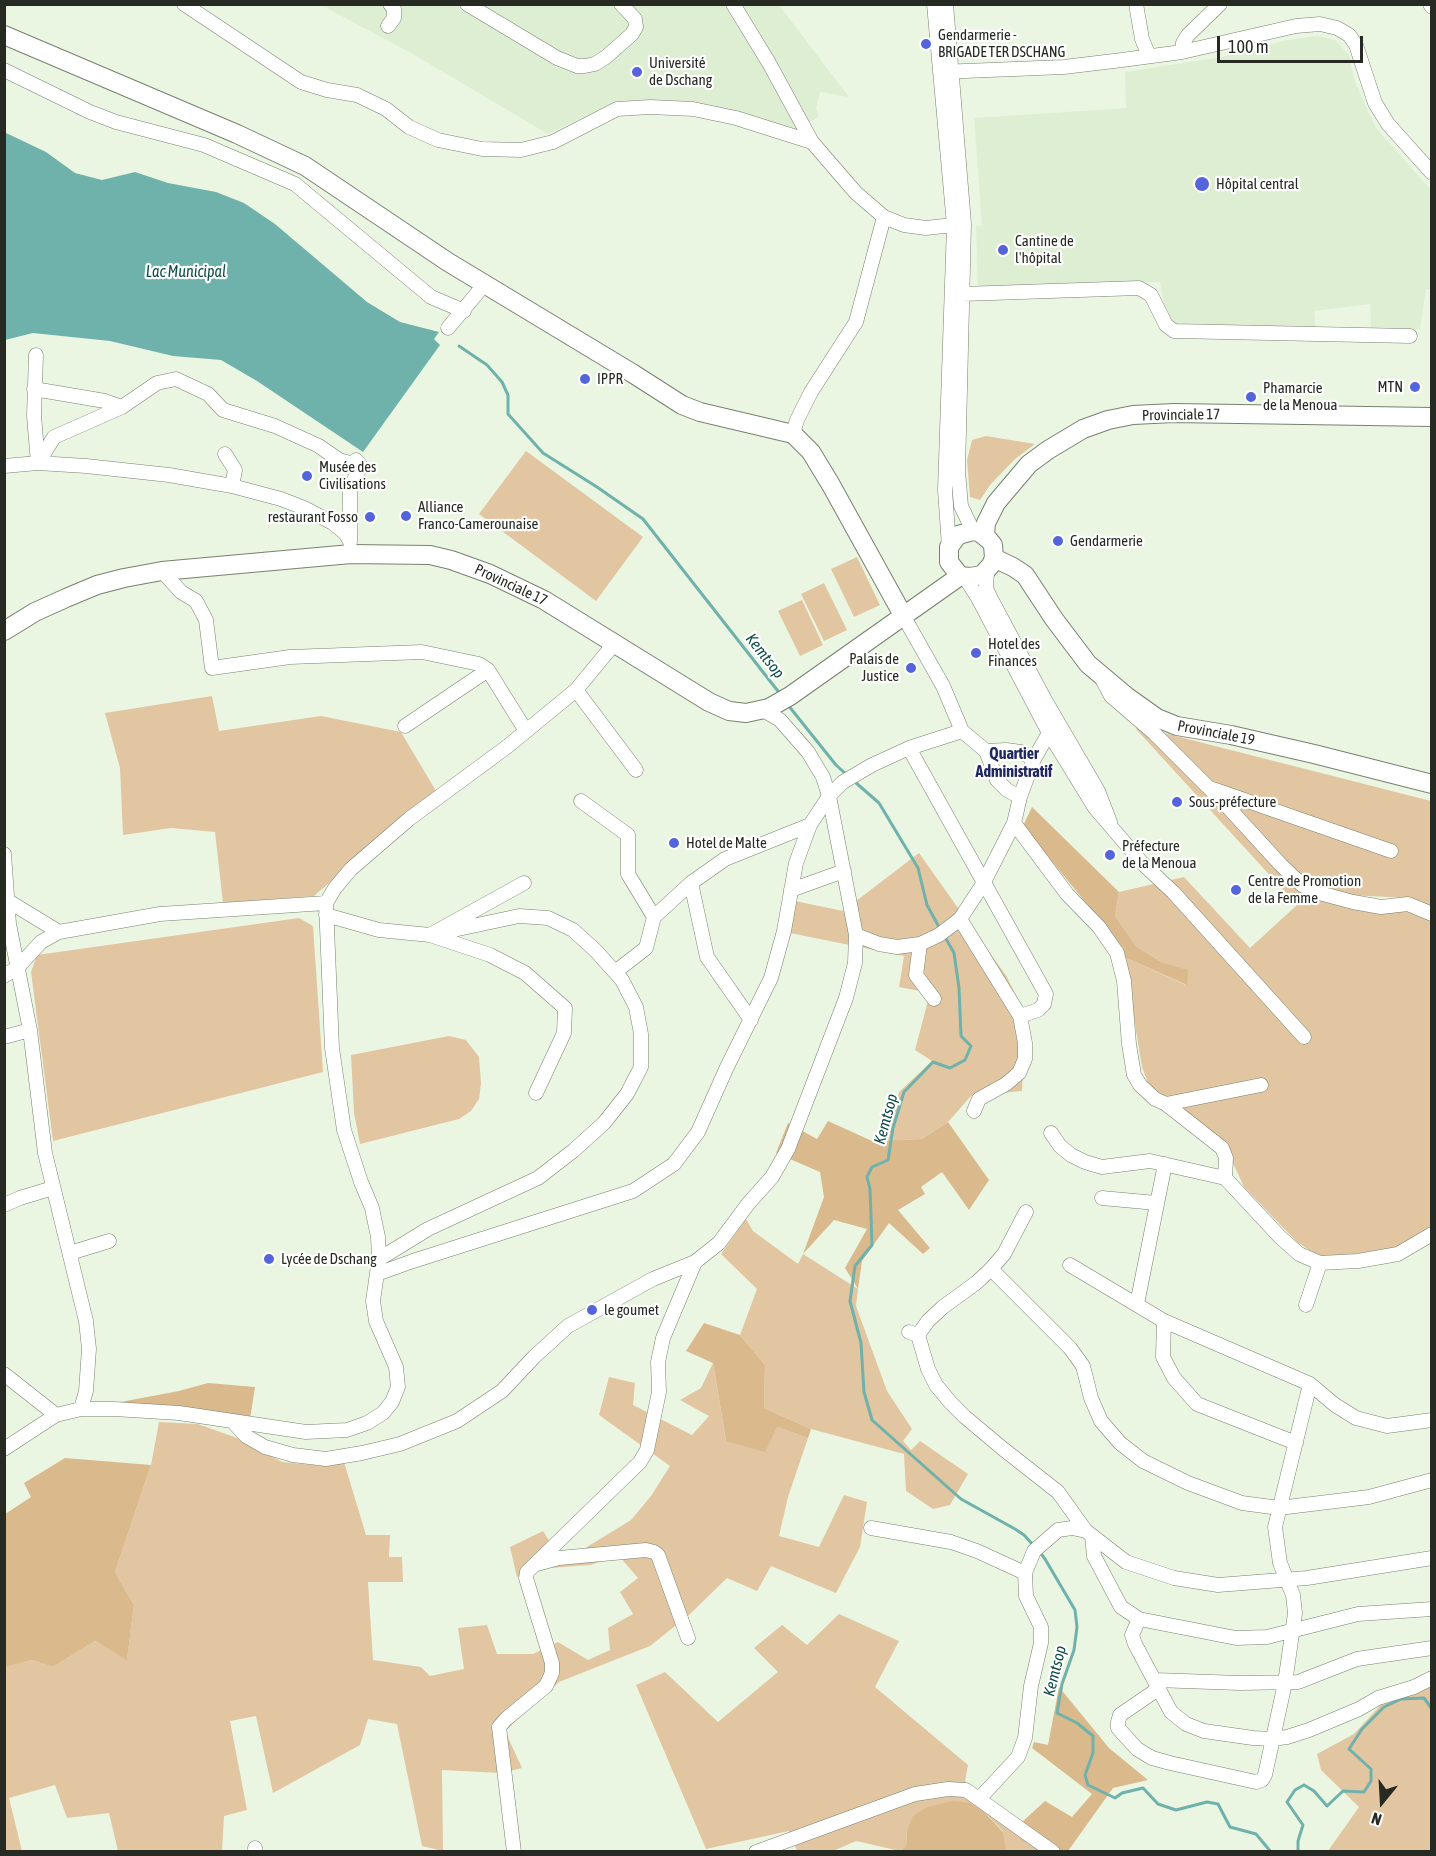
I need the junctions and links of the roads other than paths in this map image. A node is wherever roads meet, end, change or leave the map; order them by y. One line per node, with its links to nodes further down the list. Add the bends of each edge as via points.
1 (184, 4): 16 (street, via 301,82 357,95 438,140 521,150 552,142 617,109 650,107 693,109 736,118)
2 (390, 4): 10 (street, via 394,18)
3 (467, 4): 4 (street, via 577,66 595,64 632,34 636,27 634,19)
4 (621, 4)
5 (733, 4): 16 (street)
6 (934, 4): 15 (street)
7 (946, 4): 15 (street)
8 (1136, 4): 13 (street)
9 (1220, 4): 12 (street, via 1188,35)
10 (388, 26)
11 (4, 35): 20 (main road, via 305,166)
12 (1182, 52): 13 (street); 17 (street, via 1296,26 1320,24 1337,28 1356,45 1375,103 1384,117)
13 (1149, 56): 15 (street, via 1064,66)
14 (4, 70): 22 (street, via 90,112 204,145 296,184 431,297)
15 (947, 72): 19 (street)
16 (812, 142): 18 (street, via 856,193)
17 (1431, 173)
18 (884, 217): 19 (street, via 926,228); 30 (street, via 856,322 811,392)
19 (959, 225): 21 (street); 29 (street)
20 (484, 285): 22 (street); 30 (main road, via 682,405)
21 (962, 294): 24 (street, via 1139,288 1151,295 1173,331); 29 (street)
22 (464, 311): 23 (street)
23 (448, 328)
24 (1410, 336)
25 (36, 355): 26 (street)
26 (34, 389): 27 (street); 32 (street)
27 (122, 407): 32 (street, via 54,436); 37 (street, via 157,383 176,379 208,394 223,410 274,426 319,446 339,460 358,462 350,488)
28 (1431, 417): 35 (main road, Provinciale 17, via 1174,413 1108,420 1074,434 1029,464 996,503)
29 (954, 426): 35 (street, via 961,506); 36 (street, via 945,490)
30 (793, 434): 41 (main road, via 811,452)
31 (225, 454): 34 (street, via 235,470)
32 (38, 463): 33 (street); 34 (street, via 169,475)
33 (4, 466)
34 (232, 486): 37 (street, via 281,499 333,523 345,533)
35 (979, 533): 36 (main road, via 958,535); 38 (main road, via 993,545)
36 (949, 547): 40 (main road, via 949,562)
37 (351, 548): 39 (main road, Provinciale 17); 43 (main road, Provinciale 17, via 430,555 468,565 544,600)
38 (990, 565): 40 (main road, via 976,577); 45 (main road, Provinciale 19, via 1013,567 1025,575 1073,646); 49 (street, via 986,588)
39 (162, 571): 42 (main road, Provinciale 17, via 97,585 35,612); 44 (street, via 196,602 206,620 212,668 290,657 422,652 479,664)
40 (962, 576): 41 (main road); 49 (street)
41 (904, 617): 47 (main road); 51 (street, via 943,686)
42 (4, 631)
43 (614, 644): 46 (street); 47 (main road, Provinciale 17, via 729,711 746,712)
44 (488, 670): 48 (street); 50 (street)
45 (1100, 675): 56 (main road, Provinciale 19, via 1140,708 1177,726 1231,735); 57 (street, via 1111,696)
46 (576, 690): 50 (street); 55 (street)
47 (776, 703): 58 (street, via 780,720 824,777)
48 (405, 726)
49 (1054, 729): 54 (street); 87 (street, via 1095,808)
50 (526, 731): 71 (street, via 409,819 351,869 335,888)
51 (962, 731): 52 (street); 53 (street)
52 (909, 748): 58 (street, via 848,779); 68 (street)
53 (986, 751): 54 (street, via 1021,752); 59 (street, via 997,780)
54 (1034, 759): 59 (street)
55 (636, 770)
56 (1431, 784)
57 (1208, 787): 63 (street); 72 (street, via 1302,885 1353,902 1381,907 1408,904)
58 (829, 796): 62 (street); 65 (street)
59 (1020, 797): 61 (street)
60 (580, 801): 73 (street, via 628,835 628,874)
61 (1014, 823): 68 (street); 90 (street, via 1117,953 1124,981 1134,1075 1145,1092)
62 (810, 825): 67 (street, via 725,859); 69 (street)
63 (1391, 851)
64 (4, 854): 70 (street)
65 (844, 871): 69 (street); 77 (street)
66 (524, 883): 76 (street)
67 (691, 883): 73 (street); 84 (street, via 707,957)
68 (983, 884): 74 (street); 83 (street, via 1046,994 1038,1010)
69 (791, 890): 84 (street, via 771,978)
70 (8, 901): 75 (street); 79 (street)
71 (326, 909): 75 (street, via 160,914); 76 (street, via 379,930); 103 (street, via 332,1048 343,1118 372,1208)
72 (1431, 914)
73 (654, 918): 80 (street, via 646,948)
74 (960, 919): 78 (street); 83 (street)
75 (58, 932): 79 (street, via 41,942)
76 (430, 934): 80 (street, via 519,916 548,918 573,930); 89 (street, via 490,954 525,973 565,1008 564,1032)
77 (856, 935): 78 (street, via 897,947); 104 (street, via 855,963 846,998 788,1149 772,1177 719,1243)
78 (920, 944): 82 (street, via 916,975)
79 (18, 967): 81 (street); 85 (street)
80 (615, 972): 103 (street, via 636,1006 641,1034 640,1067 627,1094 610,1116 538,1178 428,1229)
81 (4, 976)
82 (934, 999)
83 (1020, 1016): 91 (street, via 1025,1059 1019,1073 979,1099)
84 (751, 1020): 108 (street, via 698,1132 674,1164 633,1191)
85 (30, 1030): 86 (street); 95 (street, via 45,1154)
86 (4, 1037)
87 (1304, 1037)
88 (1260, 1085): 90 (street)
89 (536, 1093)
90 (1166, 1104): 94 (street, via 1222,1148)
91 (974, 1111)
92 (1051, 1133): 93 (street, via 1071,1155 1102,1167 1138,1161)
93 (1165, 1164): 94 (street); 97 (street)
94 (1225, 1178): 105 (street, via 1286,1243)
95 (53, 1188): 98 (street); 102 (street)
96 (1102, 1198): 97 (street)
97 (1156, 1203): 109 (street)
98 (4, 1205)
99 (1026, 1212): 107 (street, via 1004,1254)
100 (1431, 1234): 105 (street, via 1398,1254)
101 (109, 1241): 102 (street)
102 (70, 1253): 114 (street, via 89,1349)
103 (379, 1259): 108 (street)
104 (695, 1262): 117 (street, via 653,1279 568,1326 502,1391 457,1421 400,1444 326,1459 294,1455 266,1447 246,1436); 125 (street, via 663,1338 658,1362 659,1392 647,1450 640,1462)
105 (1320, 1263): 110 (street)
106 (1070, 1265): 109 (street)
107 (991, 1269): 121 (street, via 1070,1348 1083,1366 1101,1421 1120,1443 1143,1461 1188,1484 1242,1503); 123 (street, via 913,1334 936,1385 950,1402 1058,1492)
108 (377, 1274): 117 (street, via 376,1321 396,1367 398,1387 383,1413 367,1424 347,1430 306,1432)
109 (1137, 1305): 111 (street)
110 (1306, 1305)
111 (1164, 1321): 113 (street); 118 (street, via 1163,1357 1174,1378 1197,1404)
112 (4, 1374): 115 (street)
113 (1310, 1384): 116 (street, via 1356,1419 1387,1426); 118 (street)
114 (81, 1409): 115 (street); 117 (street, via 179,1413)
115 (56, 1415): 119 (street)
116 (1431, 1420)
117 (233, 1422)
118 (1296, 1443): 121 (street)
119 (4, 1449)
120 (1431, 1480): 121 (street, via 1369,1497)
121 (1279, 1508): 127 (street, via 1275,1527 1280,1563)
122 (872, 1528): 126 (street, via 951,1542)
123 (1089, 1533): 126 (street, via 1072,1528 1058,1530 1034,1551); 127 (street, via 1126,1562 1174,1578 1218,1585); 129 (street, via 1094,1556 1122,1607)
124 (1431, 1558): 127 (street)
125 (534, 1564): 131 (street, via 559,1558 654,1552); 138 (street, via 526,1578 552,1673 546,1686 499,1727)
126 (1025, 1573): 137 (street, via 1026,1596 1041,1627 1025,1738 1018,1757)
127 (1288, 1579): 130 (street, via 1295,1613)
128 (1431, 1610): 130 (street, via 1358,1614)
129 (1139, 1619): 130 (street, via 1236,1638); 135 (street, via 1132,1635)
130 (1293, 1632): 134 (street)
131 (688, 1638)
132 (1431, 1648): 134 (street, via 1357,1659 1298,1682)
133 (1431, 1678): 136 (street, via 1309,1730)
134 (1285, 1683): 135 (street); 136 (street)
135 (1157, 1684): 136 (street, via 1171,1712 1186,1724 1204,1731); 136 (street, via 1120,1715 1118,1722 1118,1728 1137,1749 1152,1758 1256,1782 1265,1775)
136 (1272, 1739)
137 (979, 1799): 139 (street, via 966,1790 915,1794); 140 (street)
138 (514, 1851)
139 (756, 1851)
140 (1053, 1851)

